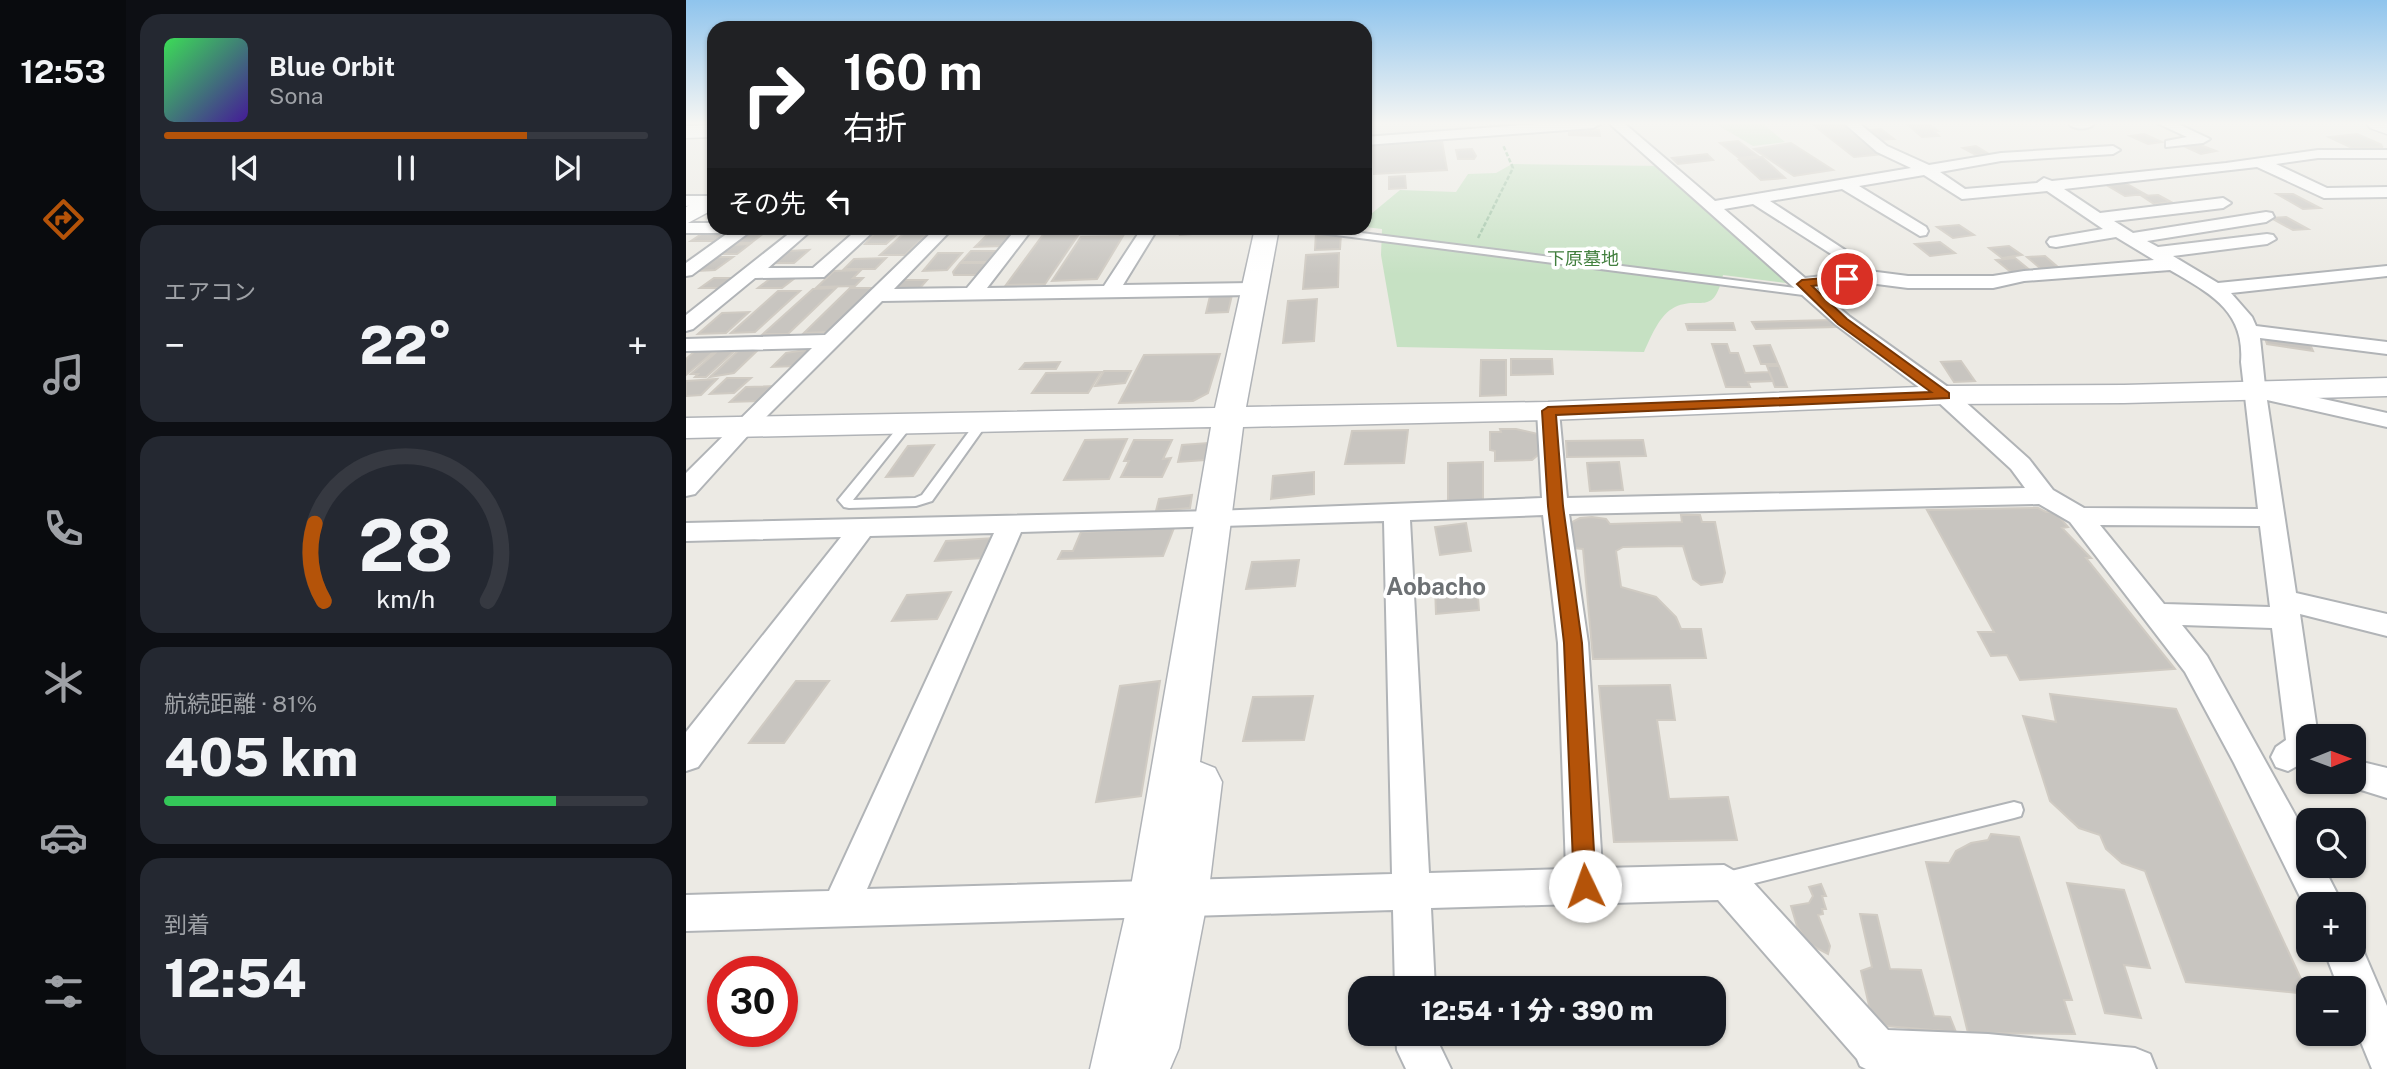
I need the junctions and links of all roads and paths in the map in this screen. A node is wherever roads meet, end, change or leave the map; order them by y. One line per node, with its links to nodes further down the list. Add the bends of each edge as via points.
1 (1510, 174): 37 (path)
2 (1675, 174): 17 (street)
3 (1900, 174): 8 (street)
4 (1933, 174): 11 (street)
5 (2030, 174): 9 (street)
6 (2155, 174): 9 (street)
7 (2283, 174): 10 (street, via 2324,194)
8 (1845, 184): 12 (street); 24 (street)
9 (2050, 186): 11 (street); 21 (street)
10 (2387, 192)
11 (1962, 194): 18 (street)
12 (1756, 199): 17 (street); 39 (street)
13 (707, 200): 14 (street)
14 (686, 201)
15 (2223, 203): 21 (street)
16 (707, 204): 19 (street)
17 (1712, 206): 44 (street)
18 (1983, 208)
19 (686, 217)
20 (2266, 217): 34 (street)
21 (2099, 218): 34 (street)
22 (686, 229): 23 (street)
23 (707, 229)
24 (1920, 231)
25 (736, 235): 41 (street)
26 (797, 235): 43 (street)
27 (861, 235): 43 (street, via 818,273)
28 (938, 235): 49 (street)
29 (1019, 235): 48 (street)
30 (1146, 235): 45 (street)
31 (1265, 235): 46 (street)
32 (1284, 235): 59 (street)
33 (1360, 235): 37 (lane)
34 (2127, 235): 36 (street); 38 (street)
35 (2267, 239): 38 (street)
36 (2056, 242)
37 (1472, 249): 44 (lane)
38 (2155, 253): 40 (street)
39 (1839, 254)
40 (2173, 264): 44 (street, via 1993,282 1870,277); 47 (street)
41 (686, 271)
42 (2387, 271): 47 (street)
43 (750, 273): 50 (street)
44 (1807, 288): 57 (street, via 1843,321)
45 (1111, 289): 46 (street); 48 (street)
46 (1252, 289): 59 (street)
47 (2216, 289): 51 (street, via 2245,321)
48 (973, 293): 49 (street)
49 (879, 295): 52 (street)
50 (686, 325)
51 (2248, 331): 54 (street); 56 (street)
52 (831, 341): 53 (street); 63 (street)
53 (686, 345)
54 (2387, 348)
55 (2387, 387): 56 (street)
56 (2256, 391): 57 (street); 60 (street); 70 (street)
57 (1944, 396): 58 (street); 66 (street, via 2020,464)
58 (1548, 411): 59 (street); 67 (street)
59 (1242, 416): 61 (street); 71 (street)
60 (2387, 420)
61 (983, 421): 62 (street); 62 (lane, via 927,498 849,504 845,500)
62 (908, 423): 63 (street)
63 (744, 426): 64 (street); 65 (street)
64 (686, 428)
65 (686, 488)
66 (2044, 496): 67 (street); 69 (street)
67 (1555, 506): 68 (street); 86 (street, via 1573,643)
68 (1397, 511): 71 (street); 87 (street)
69 (2079, 516): 70 (street); 76 (street)
70 (2273, 518): 75 (street)
71 (1226, 519): 72 (street); 89 (street, via 1216,649)
72 (1012, 525): 73 (street); 90 (street)
73 (862, 528): 74 (street); 80 (street)
74 (686, 533)
75 (2284, 609): 76 (street); 77 (street); 78 (street)
76 (2154, 614): 79 (street, via 2196,664)
77 (2387, 625)
78 (2300, 724)
79 (2246, 752): 81 (street); 88 (street)
80 (686, 757)
81 (2296, 760)
82 (2366, 777): 83 (street)
83 (2387, 783)
84 (2014, 810): 85 (lane)
85 (1724, 882): 86 (street); 96 (street, via 1739,893)
86 (1585, 886): 87 (street)
87 (1410, 891): 89 (street); 93 (street)
88 (2317, 892)
89 (1169, 897): 90 (street); 97 (street); 98 (street)
90 (840, 909): 91 (street)
91 (688, 915)
92 (2348, 962): 95 (street)
93 (1414, 976)
94 (1418, 1046): 99 (street)
95 (2387, 1055)
96 (1884, 1060): 100 (street, via 1989,1055)
97 (1120, 1069)
98 (1146, 1069)
99 (1430, 1069)
100 (2135, 1069)

